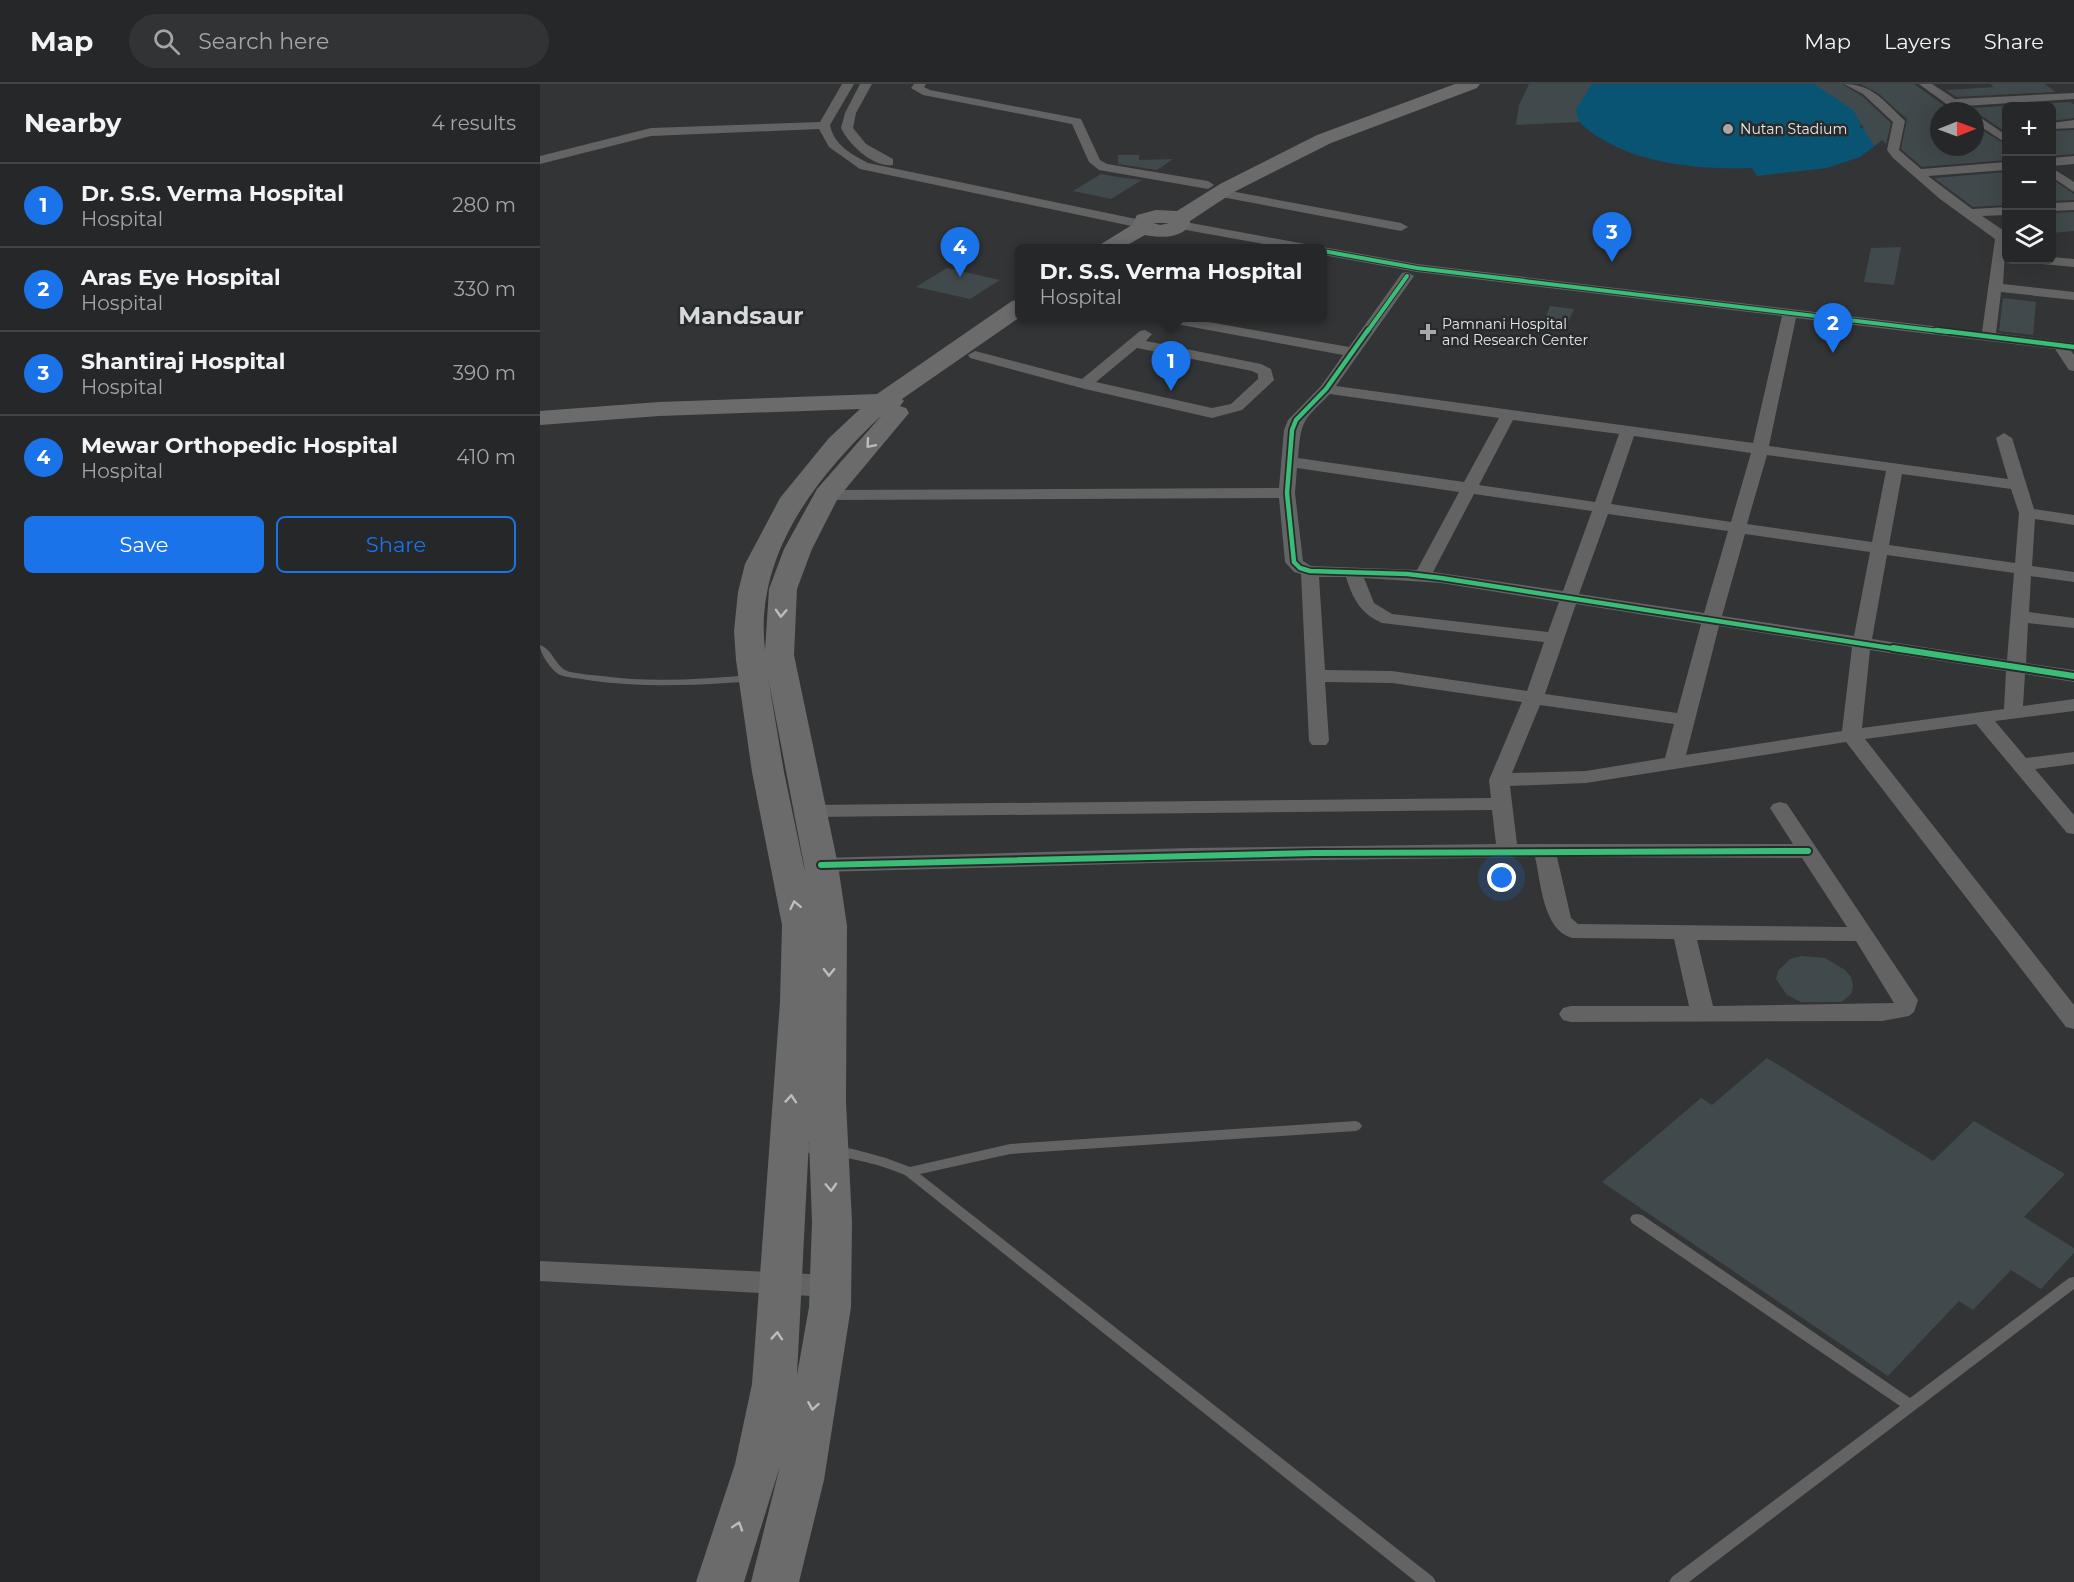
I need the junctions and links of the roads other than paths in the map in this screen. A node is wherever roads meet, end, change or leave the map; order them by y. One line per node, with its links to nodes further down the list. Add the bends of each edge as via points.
1 (848, 84): 16 (street)
2 (866, 84): 18 (street, via 846,123)
3 (920, 84): 29 (street, via 917,88 927,93 1077,121 1095,162 1103,167)
4 (1445, 84): 29 (main road, via 1290,142 1240,166)
5 (1471, 84): 29 (main road, via 1324,139)
6 (1850, 84): 26 (street, via 1867,92 1895,115 1899,121 1893,150)
7 (1925, 84): 10 (street)
8 (2060, 84): 9 (street)
9 (2074, 95): 11 (street)
10 (1952, 102)
11 (1968, 102)
12 (1984, 124): 17 (street)
13 (2074, 124): 14 (street)
14 (2056, 126)
15 (2002, 128): 17 (street)
16 (824, 129): 18 (street); 21 (street); 22 (street, via 651,132)
17 (1991, 129): 19 (street)
18 (847, 131): 20 (street)
19 (2002, 137)
20 (866, 151): 21 (street); 34 (street, via 910,167)
21 (844, 156): 34 (street, via 864,166)
22 (540, 160)
23 (2074, 160): 24 (street)
24 (2056, 162)
25 (2002, 165): 26 (street)
26 (1918, 173): 33 (street)
27 (2056, 175): 28 (street)
28 (2074, 188)
29 (1214, 189): 34 (main road); 35 (street)
30 (2074, 206): 31 (street)
31 (2056, 207)
32 (2002, 211): 33 (street)
33 (1970, 213): 36 (street)
34 (1159, 224): 37 (main road); 38 (main road); 39 (street); 40 (street)
35 (1401, 227)
36 (2002, 239)
37 (1118, 244)
38 (1138, 244)
39 (1235, 244)
40 (1276, 244)
41 (1327, 252): 50 (street)
42 (2056, 261): 44 (street)
43 (2002, 263): 47 (street)
44 (2074, 263)
45 (1327, 264): 46 (street)
46 (1407, 276): 50 (street); 54 (street)
47 (1996, 287): 48 (street); 53 (street)
48 (2074, 296)
49 (1015, 310): 59 (main road)
50 (1789, 318): 53 (street); 56 (street); 65 (street)
51 (1024, 322): 55 (main road)
52 (1187, 322): 54 (street)
53 (1988, 337): 56 (street)
54 (1353, 352): 58 (street)
55 (975, 355): 57 (street); 59 (main road)
56 (2070, 355)
57 (1084, 384): 57 (street, via 1212,413 1229,412 1266,380 1266,372 1140,338)
58 (1326, 389): 60 (street); 66 (street, via 1296,420)
59 (891, 406): 61 (main road, via 658,409); 62 (main road, via 620,421); 71 (main road, one-way to 71); 92 (main road, via 838,443 793,498 759,564 748,630)
60 (1508, 415): 63 (street); 69 (street)
61 (540, 418)
62 (540, 430)
63 (1628, 432): 65 (street); 72 (street)
64 (2004, 438): 68 (street)
65 (1760, 450): 67 (street); 75 (street)
66 (1291, 462): 69 (street); 70 (street)
67 (1895, 468): 68 (street); 76 (street)
68 (2019, 484): 73 (street)
69 (1469, 489): 72 (street); 80 (street)
70 (1287, 493): 71 (street); 78 (street, via 1294,562)
71 (826, 495): 92 (main road, one-way to 92, via 783,589 779,655)
72 (1602, 508): 75 (street); 82 (street)
73 (2027, 513): 74 (street); 77 (street)
74 (2074, 520)
75 (1738, 529): 76 (street); 84 (street)
76 (1880, 549): 77 (street); 87 (street)
77 (2023, 570): 81 (street); 83 (street)
78 (1310, 571): 79 (street); 90 (street)
79 (1353, 573): 80 (street); 86 (street, via 1365,606 1388,618)
80 (1423, 576): 82 (street)
81 (2074, 577)
82 (1570, 598): 84 (street); 86 (street)
83 (2018, 616): 85 (street); 89 (street)
84 (1712, 621): 87 (street); 97 (street)
85 (2074, 624)
86 (1556, 638): 93 (street)
87 (1862, 643): 89 (street); 98 (street)
88 (540, 648): 92 (lane, via 547,651 554,667 565,673 604,680 662,684)
89 (2016, 667): 91 (street); 95 (street)
90 (1315, 676): 93 (street, via 1392,677); 99 (street)
91 (2074, 676)
92 (770, 677): 106 (main road); 119 (main road, one-way to 92, via 799,925 768,772)
93 (1534, 698): 97 (street); 103 (street)
94 (2074, 705): 95 (street)
95 (2013, 712): 96 (street)
96 (1981, 717): 98 (street); 102 (street)
97 (1685, 720): 101 (street)
98 (1851, 735): 101 (street); 114 (street)
99 (1319, 741)
100 (2074, 758): 102 (street)
101 (1674, 763): 103 (street, via 1586,777)
102 (2021, 765): 107 (street)
103 (1499, 780): 104 (street)
104 (1502, 804): 106 (street); 108 (street)
105 (1780, 807): 110 (street)
106 (811, 812): 111 (main road)
107 (2074, 828)
108 (1507, 849): 109 (street); 111 (street, via 1131,854)
109 (1544, 849): 110 (street); 112 (street, via 1561,921 1572,931)
110 (1808, 851): 113 (street)
111 (821, 865): 120 (main road, one-way to 120, via 830,926)
112 (1684, 933): 113 (street); 116 (street)
113 (1862, 934): 116 (street, via 1905,1000 1906,1006 1901,1010)
114 (2066, 999): 117 (street)
115 (1571, 1014): 116 (street)
116 (1704, 1014)
117 (2074, 1021)
118 (1356, 1126): 121 (lane, via 1010,1149)
119 (788, 1147): 120 (lane); 125 (main road)
120 (829, 1149): 121 (lane, via 886,1161); 126 (main road, one-way to 126)
121 (909, 1172): 130 (lane)
122 (1637, 1219): 127 (lane)
123 (540, 1271): 125 (street)
124 (2074, 1282): 127 (lane)
125 (780, 1283): 126 (street); 128 (main road, one-way to 125, via 758,1464 774,1384)
126 (831, 1286): 129 (main road, one-way to 129, via 801,1480)
127 (1911, 1406): 131 (lane)
128 (720, 1582)
129 (775, 1582)
130 (1428, 1582)
131 (1677, 1582)

